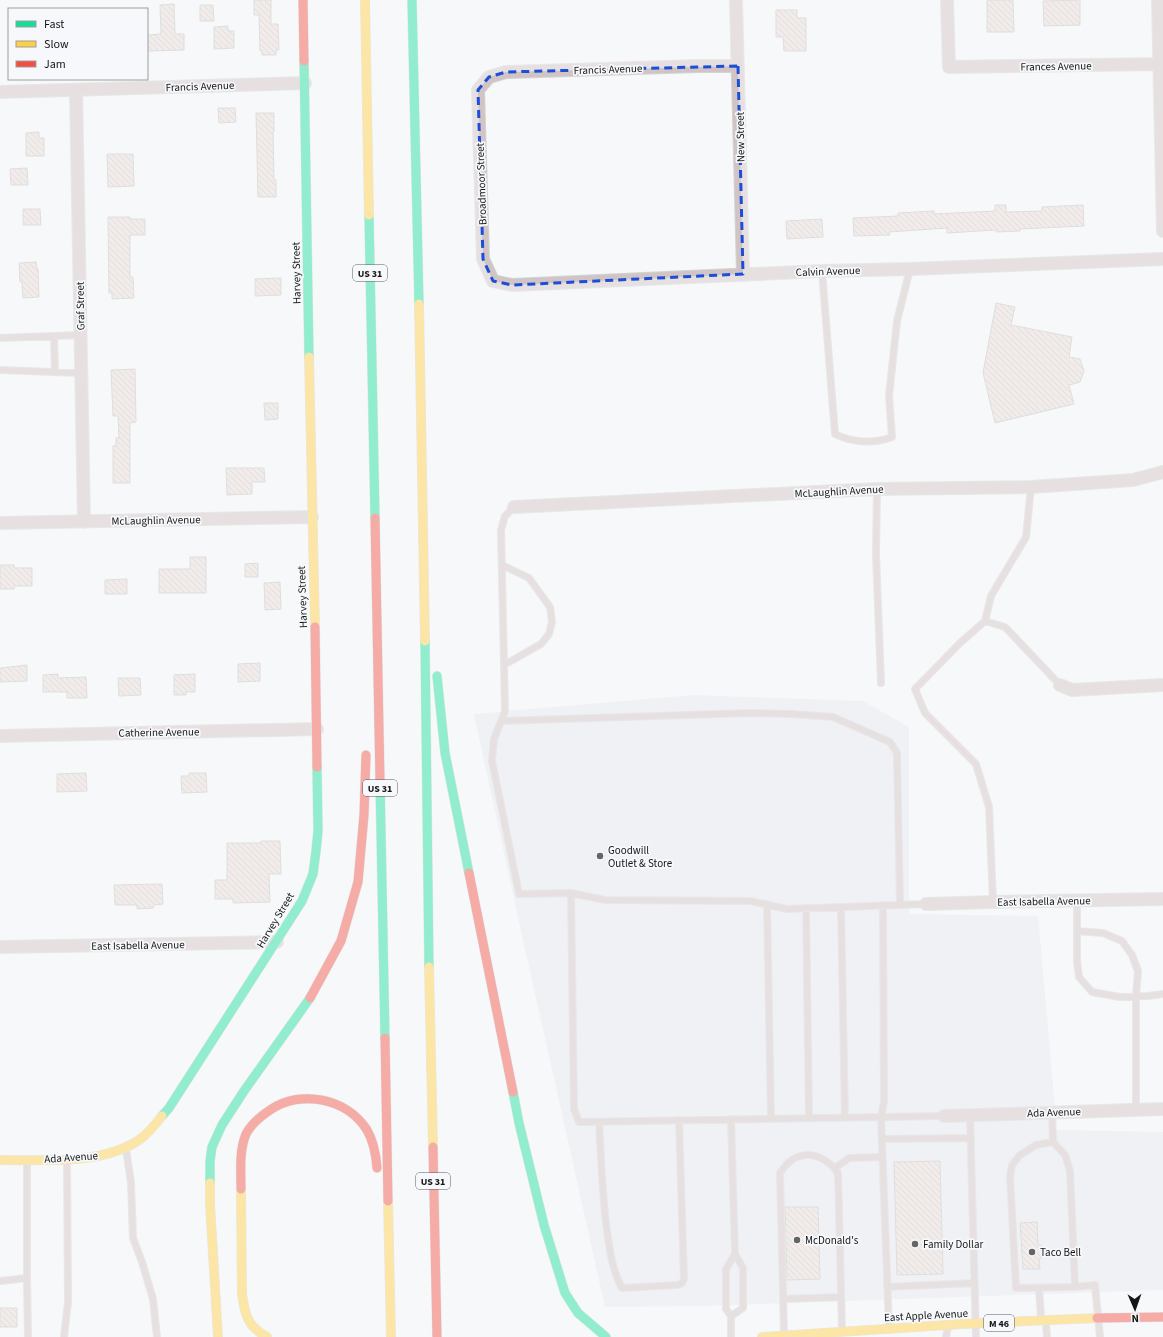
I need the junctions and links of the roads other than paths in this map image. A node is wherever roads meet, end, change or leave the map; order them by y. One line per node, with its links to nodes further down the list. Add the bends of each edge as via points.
1 (303, 0): 9 (main road, Harvey Street)
2 (365, 0): 33 (main road, US 31)
3 (412, 0): 34 (main road, US 31)
4 (736, 0): 8 (street, New Street)
5 (947, 0): 7 (street, Frances Avenue, via 949,67)
6 (1158, 0): 7 (street)
7 (1162, 64): 13 (street)
8 (738, 66): 10 (street, Francis Avenue, via 506,72 489,77); 18 (street, New Street)
9 (305, 83): 11 (street, Francis Avenue); 30 (main road, Harvey Street)
10 (482, 86): 19 (street, Broadmoor Street, via 478,90 483,260)
11 (76, 90): 12 (street, Francis Avenue); 20 (street, Graf Street)
12 (0, 92)
13 (1162, 162): 14 (street)
14 (1163, 231)
15 (1163, 259): 16 (street, Calvin Avenue)
16 (910, 269): 17 (street, Calvin Avenue); 17 (lane, via 897,321 889,396 892,437 881,441 845,439 835,434)
17 (822, 270): 18 (street, Calvin Avenue)
18 (743, 274): 19 (street, Calvin Avenue, via 512,285)
19 (493, 281)
20 (80, 335): 21 (lane); 25 (street, Graf Street)
21 (54, 336): 22 (lane); 24 (lane)
22 (0, 338)
23 (0, 370): 24 (lane)
24 (55, 372): 25 (lane)
25 (81, 374): 31 (street, Graf Street)
26 (1163, 472): 27 (street, McLaughlin Avenue, via 1133,480)
27 (1031, 487): 28 (street, McLaughlin Avenue); 37 (lane, via 1026,537 991,596)
28 (877, 489): 29 (street, McLaughlin Avenue); 41 (lane, via 876,554)
29 (514, 507): 35 (lane, via 505,516 501,530)
30 (312, 517): 31 (street, McLaughlin Avenue); 45 (main road, Harvey Street)
31 (84, 522): 32 (street, McLaughlin Avenue)
32 (0, 523)
33 (375, 546): 36 (main road); 96 (main road, US 31)
34 (423, 546): 38 (main road); 113 (main road, US 31)
35 (502, 565): 40 (lane); 40 (lane, via 529,578 550,607 552,622 549,634 541,644)
36 (368, 610)
37 (985, 621): 42 (lane, via 1005,627); 51 (lane, via 915,689 925,713 976,764 989,807)
38 (434, 650)
39 (436, 665): 114 (main road, via 445,753 519,1123 544,1225 565,1293 578,1313)
40 (504, 666): 44 (lane, via 506,711)
41 (881, 683)
42 (1060, 685): 43 (street, via 1072,690)
43 (1163, 685)
44 (502, 721): 48 (lane, via 494,739 492,761 518,894); 55 (lane, via 749,713 792,714 834,717 890,742 897,753)
45 (317, 729): 46 (street, Catherine Avenue); 59 (main road, Harvey Street, via 318,830 313,874 302,901)
46 (0, 736)
47 (366, 743): 110 (main road, via 364,815 358,882 341,941 314,992 244,1091 222,1125 212,1147 210,1204)
48 (571, 893): 52 (lane, via 605,900 750,901); 74 (lane, via 574,1109 578,1122)
49 (1163, 899): 50 (street, East Isabella Avenue)
50 (1077, 900): 51 (street, East Isabella Avenue); 58 (lane)
51 (993, 902): 53 (street, East Isabella Avenue)
52 (767, 904): 57 (lane, via 786,908); 72 (lane)
53 (926, 904): 55 (lane)
54 (883, 905): 55 (lane); 56 (lane); 68 (lane, via 884,1102)
55 (900, 905)
56 (841, 907): 57 (lane); 70 (lane)
57 (806, 908): 69 (lane)
58 (1077, 931): 62 (lane, via 1103,933 1122,941 1132,955 1138,971); 62 (lane, via 1079,977 1092,992 1120,997)
59 (276, 942): 60 (street, East Isabella Avenue); 77 (main road, Harvey Street, via 169,1108 153,1128)
60 (0, 947)
61 (1163, 994): 62 (lane)
62 (1136, 996): 64 (lane)
63 (1163, 1109): 64 (street, Ada Avenue)
64 (1136, 1110): 65 (street, Ada Avenue)
65 (1052, 1112): 66 (street, Ada Avenue); 78 (lane)
66 (970, 1115): 67 (street, Ada Avenue); 75 (lane)
67 (944, 1116): 68 (lane)
68 (881, 1117): 70 (lane); 76 (lane)
69 (809, 1118): 70 (lane); 72 (lane)
70 (845, 1118)
71 (731, 1119): 72 (lane); 73 (lane); 87 (lane)
72 (771, 1119)
73 (679, 1120): 74 (lane); 74 (lane, via 684,1279 678,1285 622,1288 610,1251)
74 (599, 1122)
75 (971, 1138): 76 (lane); 90 (lane)
76 (882, 1139): 80 (lane)
77 (138, 1140): 79 (main road, Ada Avenue)
78 (1053, 1142): 92 (lane, via 1065,1155 1070,1171); 93 (lane, via 1036,1145 1020,1155 1012,1165 1010,1176 1016,1288)
79 (126, 1147): 81 (main road, Ada Avenue, via 106,1154); 109 (lane, via 131,1183 132,1238 153,1299)
80 (882, 1157): 84 (lane, via 849,1158); 91 (lane)
81 (67, 1159): 83 (main road, Ada Avenue); 108 (lane, via 68,1302)
82 (0, 1160): 83 (main road, Ada Avenue)
83 (26, 1160): 88 (lane)
84 (835, 1168): 94 (lane, via 838,1173); 95 (lane, via 813,1155 801,1156 790,1160 780,1173)
85 (377, 1178): 111 (main road, via 372,1139 363,1123 352,1112 338,1104 322,1099 289,1100 271,1109 247,1133 241,1154 242,1294 244,1311 250,1325)
86 (380, 1254): 96 (main road)
87 (735, 1254): 97 (lane, via 726,1269 726,1309); 97 (lane, via 743,1268 743,1308)
88 (27, 1278): 89 (lane); 107 (lane)
89 (0, 1281)
90 (974, 1283): 91 (lane); 101 (lane)
91 (887, 1286): 103 (lane)
92 (1075, 1286): 93 (lane); 98 (lane, via 1095,1285)
93 (1039, 1288): 100 (lane)
94 (841, 1298): 95 (lane); 105 (lane)
95 (783, 1299): 106 (lane)
96 (390, 1306): 112 (main road, US 31)
97 (731, 1316): 115 (lane)
98 (1098, 1317): 99 (main road, East Apple Avenue / M 46); 100 (main road, East Apple Avenue / M 46); 120 (lane)
99 (1163, 1317)
100 (1043, 1320): 101 (main road, East Apple Avenue / M 46); 119 (lane)
101 (975, 1324): 102 (main road, East Apple Avenue / M 46); 118 (lane)
102 (948, 1325): 103 (main road, East Apple Avenue / M 46); 117 (lane)
103 (889, 1329): 104 (main road, East Apple Avenue / M 46)
104 (879, 1333): 105 (main road, East Apple Avenue / M 46)
105 (837, 1334): 106 (main road, East Apple Avenue / M 46)
106 (783, 1336): 116 (main road, East Apple Avenue / M 46)
107 (28, 1337)
108 (64, 1337)
109 (158, 1337)
110 (218, 1337)
111 (267, 1337)
112 (391, 1337)
113 (436, 1337)
114 (606, 1337)
115 (731, 1337)
116 (762, 1337)
117 (946, 1337)
118 (976, 1337)
119 (1047, 1337)
120 (1100, 1337)

